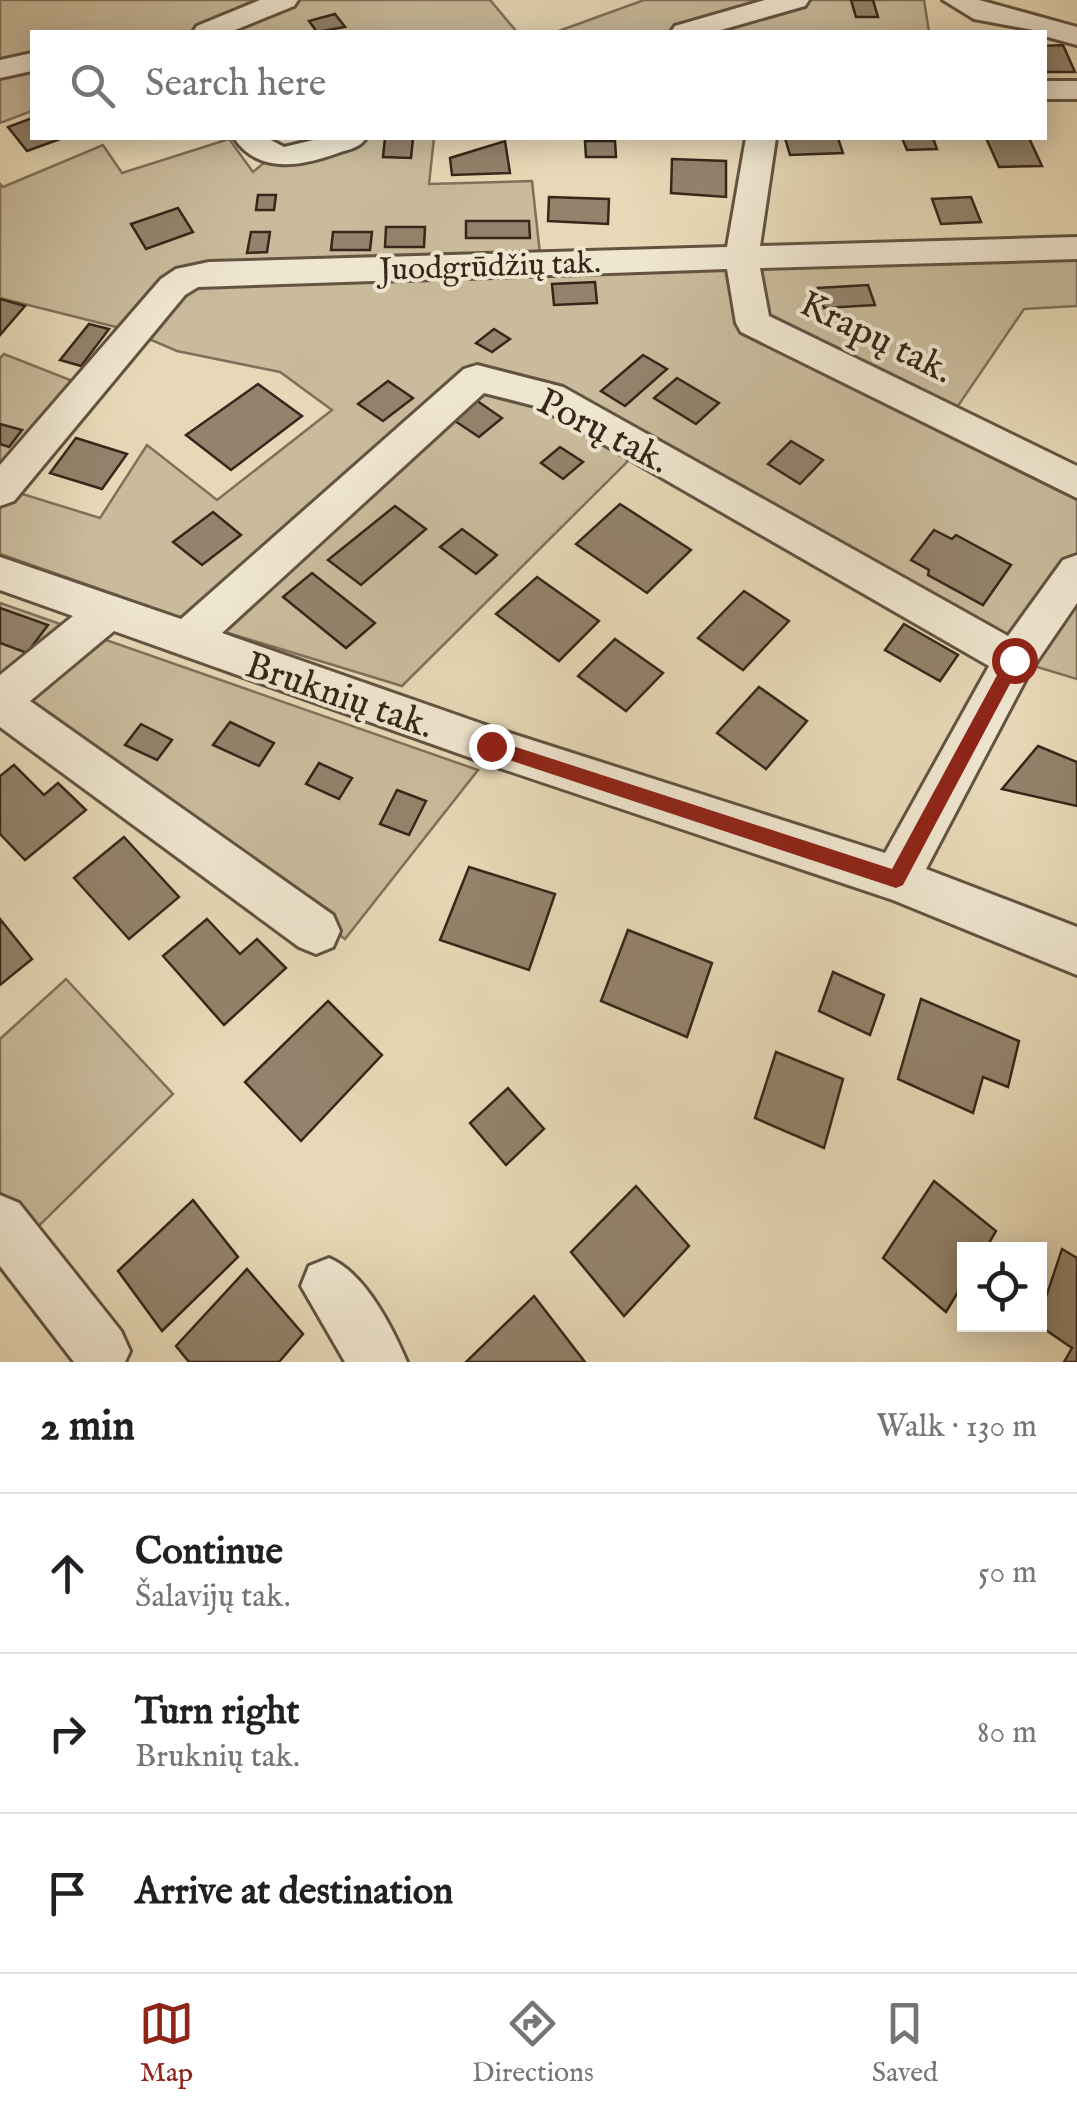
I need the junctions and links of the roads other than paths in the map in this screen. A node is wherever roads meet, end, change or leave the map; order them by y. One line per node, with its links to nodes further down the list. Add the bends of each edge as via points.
1 (284, 0): 5 (street)
2 (795, 0): 4 (street)
3 (956, 0): 7 (street)
4 (765, 20): 6 (street)
5 (212, 30)
6 (699, 30)
7 (1077, 36)
8 (30, 62): 9 (street)
9 (0, 69)
10 (1047, 90): 11 (street)
11 (1077, 90)
12 (251, 140): 13 (street, via 268,156 284,159)
13 (345, 140)
14 (762, 140): 16 (street, Krapų tak.)
15 (1077, 248): 16 (street, Juodgrūdžių tak.)
16 (742, 258): 17 (street, Krapų tak., via 753,323); 18 (street, Juodgrūdžių tak., via 188,277 172,287)
17 (1077, 483)
18 (0, 491)
19 (1077, 571): 23 (street)
20 (0, 572): 21 (street, Bruknių tak.)
21 (110, 612): 22 (street, Bruknių tak.); 24 (street)
22 (186, 640): 23 (street, Porų tak., via 476,378 550,396); 25 (street, Bruknių tak.)
23 (1014, 660): 25 (street)
24 (0, 702): 26 (street)
25 (896, 879): 27 (street, Bruknių tak.)
26 (316, 931)
27 (1077, 951)
28 (0, 1222): 30 (street)
29 (328, 1286): 31 (street)
30 (101, 1351)
31 (378, 1362)

